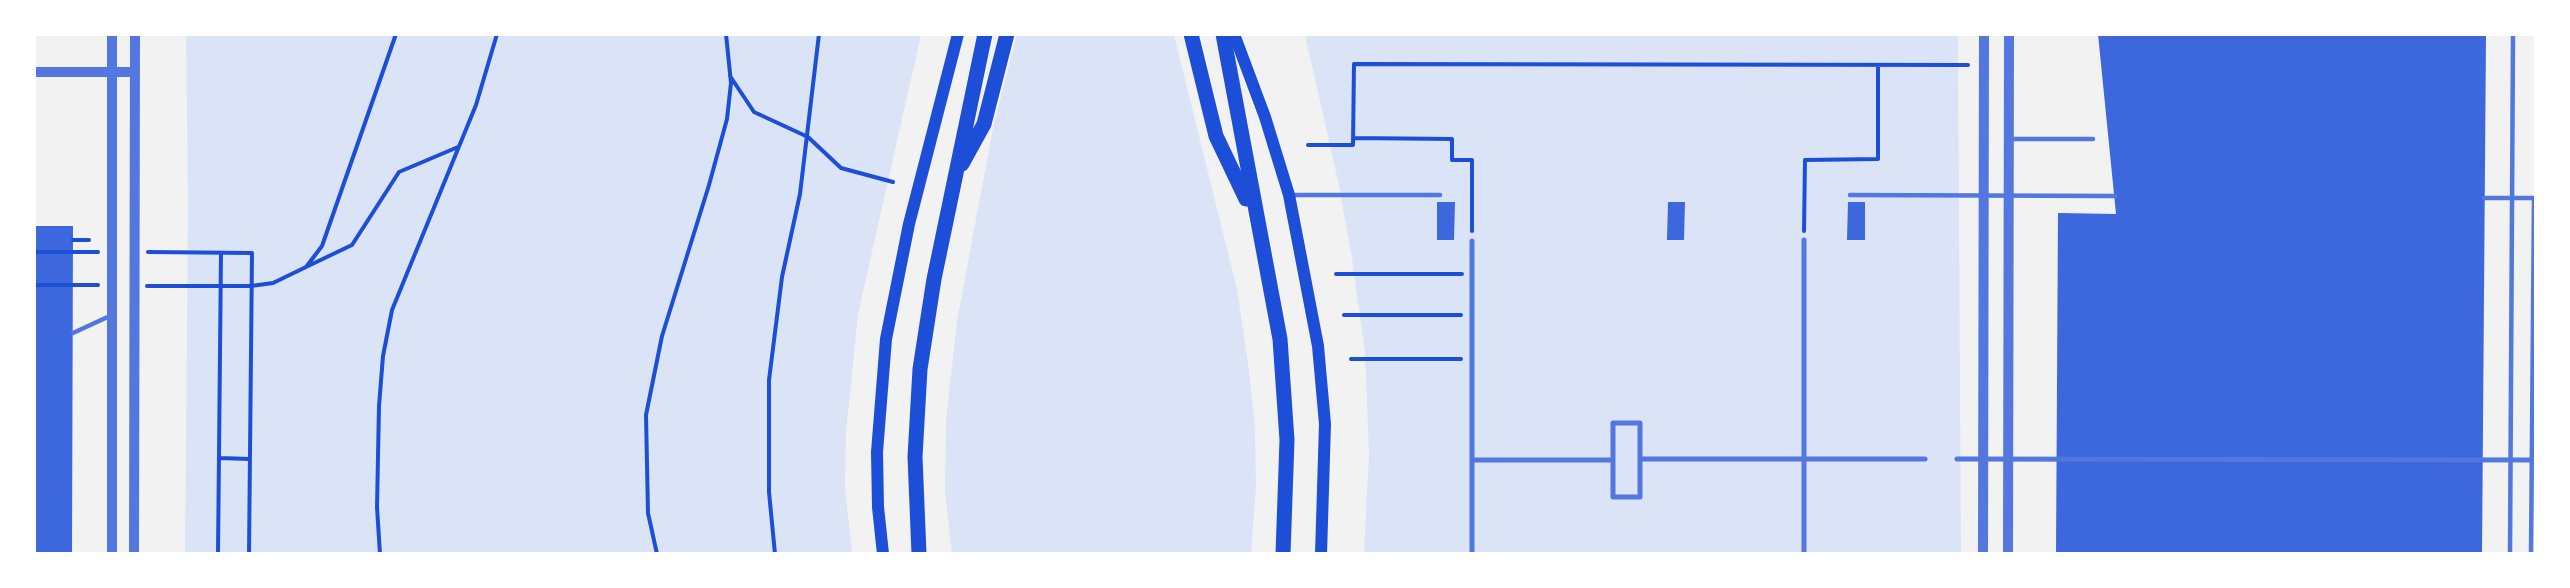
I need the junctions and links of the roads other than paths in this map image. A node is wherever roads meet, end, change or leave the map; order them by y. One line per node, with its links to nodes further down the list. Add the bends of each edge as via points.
1 (112, 34): 13 (street)
2 (135, 34): 14 (street)
3 (958, 34): 41 (main road, via 909,224 886,339 877,452)
4 (985, 34): 17 (main road)
5 (1007, 34): 17 (main road, via 984,124)
6 (1191, 34): 27 (main road, via 1216,136)
7 (1223, 34): 27 (main road)
8 (1234, 34): 18 (main road)
9 (1984, 34): 21 (street)
10 (2009, 34): 15 (street)
11 (2512, 34): 25 (lane)
12 (34, 72): 13 (street)
13 (112, 72): 14 (street); 30 (street)
14 (134, 72): 40 (street)
15 (2009, 139): 16 (lane); 22 (street)
16 (2093, 140)
17 (957, 173): 42 (main road, via 920,369 915,457)
18 (1289, 195): 19 (lane); 44 (main road, via 1310,297 1322,384 1325,468)
19 (1440, 195)
20 (1850, 195): 21 (lane)
21 (1984, 196): 22 (lane); 47 (street)
22 (2009, 196): 23 (lane); 48 (street)
23 (2115, 196)
24 (2484, 198): 25 (lane)
25 (2512, 198): 26 (lane); 49 (lane)
26 (2535, 198): 38 (lane)
27 (1256, 218): 43 (main road, via 1286,390)
28 (1804, 240): 33 (street)
29 (1472, 241): 36 (street)
30 (112, 315): 31 (lane); 39 (street)
31 (73, 333)
32 (1640, 459): 33 (street); 37 (street, via 1640,423 1613,423); 37 (street, via 1640,497 1613,497)
33 (1804, 459): 34 (street); 46 (street)
34 (1925, 459)
35 (1957, 459): 38 (street)
36 (1472, 460): 37 (street); 45 (street)
37 (1613, 460)
38 (2533, 460): 50 (lane)
39 (112, 554)
40 (134, 554)
41 (883, 554)
42 (919, 554)
43 (1283, 554)
44 (1321, 554)
45 (1473, 554)
46 (1804, 554)
47 (1983, 554)
48 (2008, 554)
49 (2510, 554)
50 (2531, 554)

